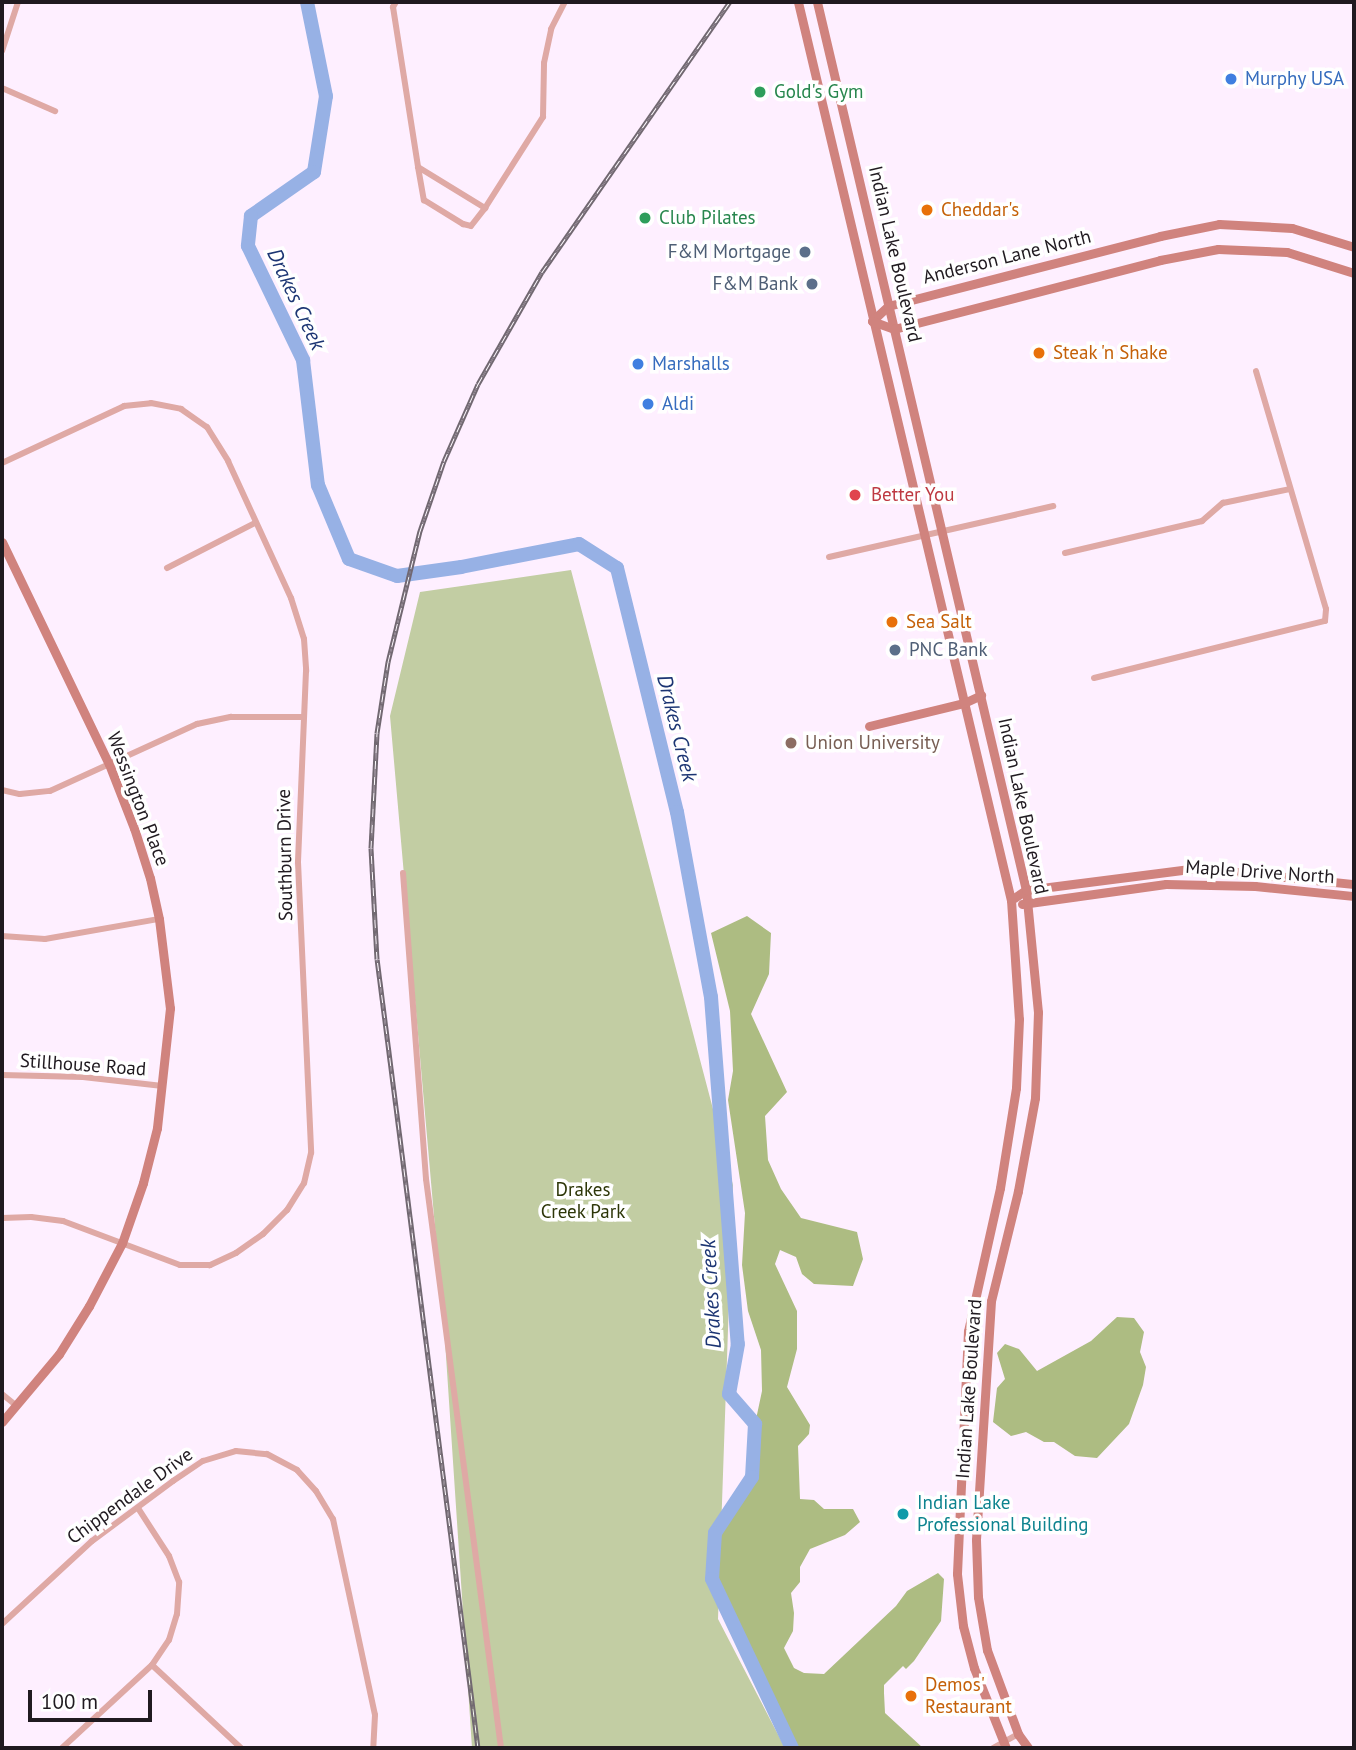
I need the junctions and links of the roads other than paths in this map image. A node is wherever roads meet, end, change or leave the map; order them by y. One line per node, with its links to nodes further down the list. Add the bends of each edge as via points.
1 (18, 2): 6 (street)
2 (396, 2): 9 (street, via 393,7)
3 (565, 2): 10 (street, via 551,29 544,63 543,117)
4 (798, 2): 14 (main road, Indian Lake Boulevard)
5 (817, 2): 13 (main road, Indian Lake Boulevard)
6 (2, 51)
7 (2, 88): 8 (street)
8 (55, 111)
9 (418, 167): 10 (street); 10 (street, via 424,200 463,224 471,226)
10 (485, 208)
11 (1354, 247): 13 (main road, Anderson Lane North, via 1292,228 1219,224)
12 (1354, 273): 15 (main road, Anderson Lane North, via 1287,252 1218,249)
13 (888, 306): 14 (main road, Anderson Lane North); 15 (main road, Indian Lake Boulevard)
14 (872, 321): 15 (main road); 22 (main road, Indian Lake Boulevard)
15 (894, 329): 21 (main road, Indian Lake Boulevard)
16 (1256, 371): 18 (street)
17 (2, 463): 20 (street, Southburn Drive, via 124,406 151,403 181,409 207,427)
18 (1290, 489): 24 (street, via 1223,503 1202,521); 27 (street, via 1326,609 1325,621)
19 (1053, 506): 21 (street)
20 (255, 523): 26 (street); 30 (street, Southburn Drive, via 291,598 304,639)
21 (942, 530): 22 (street); 28 (main road, Indian Lake Boulevard)
22 (925, 535): 25 (street); 29 (main road, Indian Lake Boulevard)
23 (2, 542): 32 (main road, Wessington Place)
24 (1065, 553)
25 (829, 557)
26 (167, 569)
27 (1094, 678)
28 (981, 695): 29 (main road); 40 (main road, Indian Lake Boulevard)
29 (964, 704): 31 (main road); 42 (main road, Indian Lake Boulevard)
30 (303, 717): 32 (street, via 231,717 197,724); 49 (street, Southburn Drive, via 298,862 312,1153 304,1183 287,1210 263,1234 210,1265 180,1265)
31 (869, 726)
32 (109, 764): 33 (street, via 50,791 20,794); 44 (main road, Wessington Place, via 150,878)
33 (2, 790)
34 (1165, 871): 36 (main road, Maple Drive North, via 1198,868); 37 (main road); 40 (main road, Maple Drive North)
35 (403, 873): 63 (street, via 426,1179)
36 (1257, 875): 38 (main road, Maple Drive North); 39 (main road)
37 (1166, 884): 39 (main road, Maple Drive North); 43 (main road, Maple Drive North)
38 (1354, 884)
39 (1255, 886): 41 (main road, Maple Drive North)
40 (1026, 890): 42 (main road, Maple Drive North); 43 (main road, Indian Lake Boulevard)
41 (1354, 896)
42 (1011, 900): 43 (main road, Maple Drive North); 53 (main road, Indian Lake Boulevard, via 1019,1019 1016,1088 1000,1188 968,1331)
43 (1027, 905): 54 (main road, Indian Lake Boulevard, via 1038,1012 1035,1098 991,1301)
44 (159, 919): 45 (street, via 45,939); 47 (main road, Wessington Place, via 170,1008)
45 (2, 936)
46 (2, 1075): 47 (street, Stillhouse Road, via 83,1077)
47 (162, 1086): 49 (main road, Wessington Place, via 144,1183)
48 (2, 1218): 49 (street, Southburn Drive, via 63,1221)
49 (122, 1242): 51 (main road, Wessington Place, via 59,1354)
50 (2, 1394): 51 (street)
51 (17, 1406): 52 (main road, Wessington Place)
52 (2, 1422)
53 (963, 1458): 54 (main road); 59 (main road, Indian Lake Boulevard, via 957,1574 964,1626 983,1696)
54 (980, 1459): 58 (main road, Indian Lake Boulevard, via 976,1540 981,1622)
55 (138, 1508): 56 (street, Chippendale Drive, via 92,1541); 57 (street, via 169,1556 179,1582 169,1640); 62 (street, Chippendale Drive, via 203,1461 236,1451 267,1454 297,1470 333,1519 374,1715)
56 (2, 1624)
57 (152, 1665): 60 (street); 61 (street)
58 (1017, 1734): 59 (street); 65 (main road, Indian Lake Boulevard)
59 (1004, 1744): 64 (street)
60 (62, 1748)
61 (241, 1748)
62 (373, 1748)
63 (501, 1748)
64 (993, 1748)
65 (1028, 1748)

